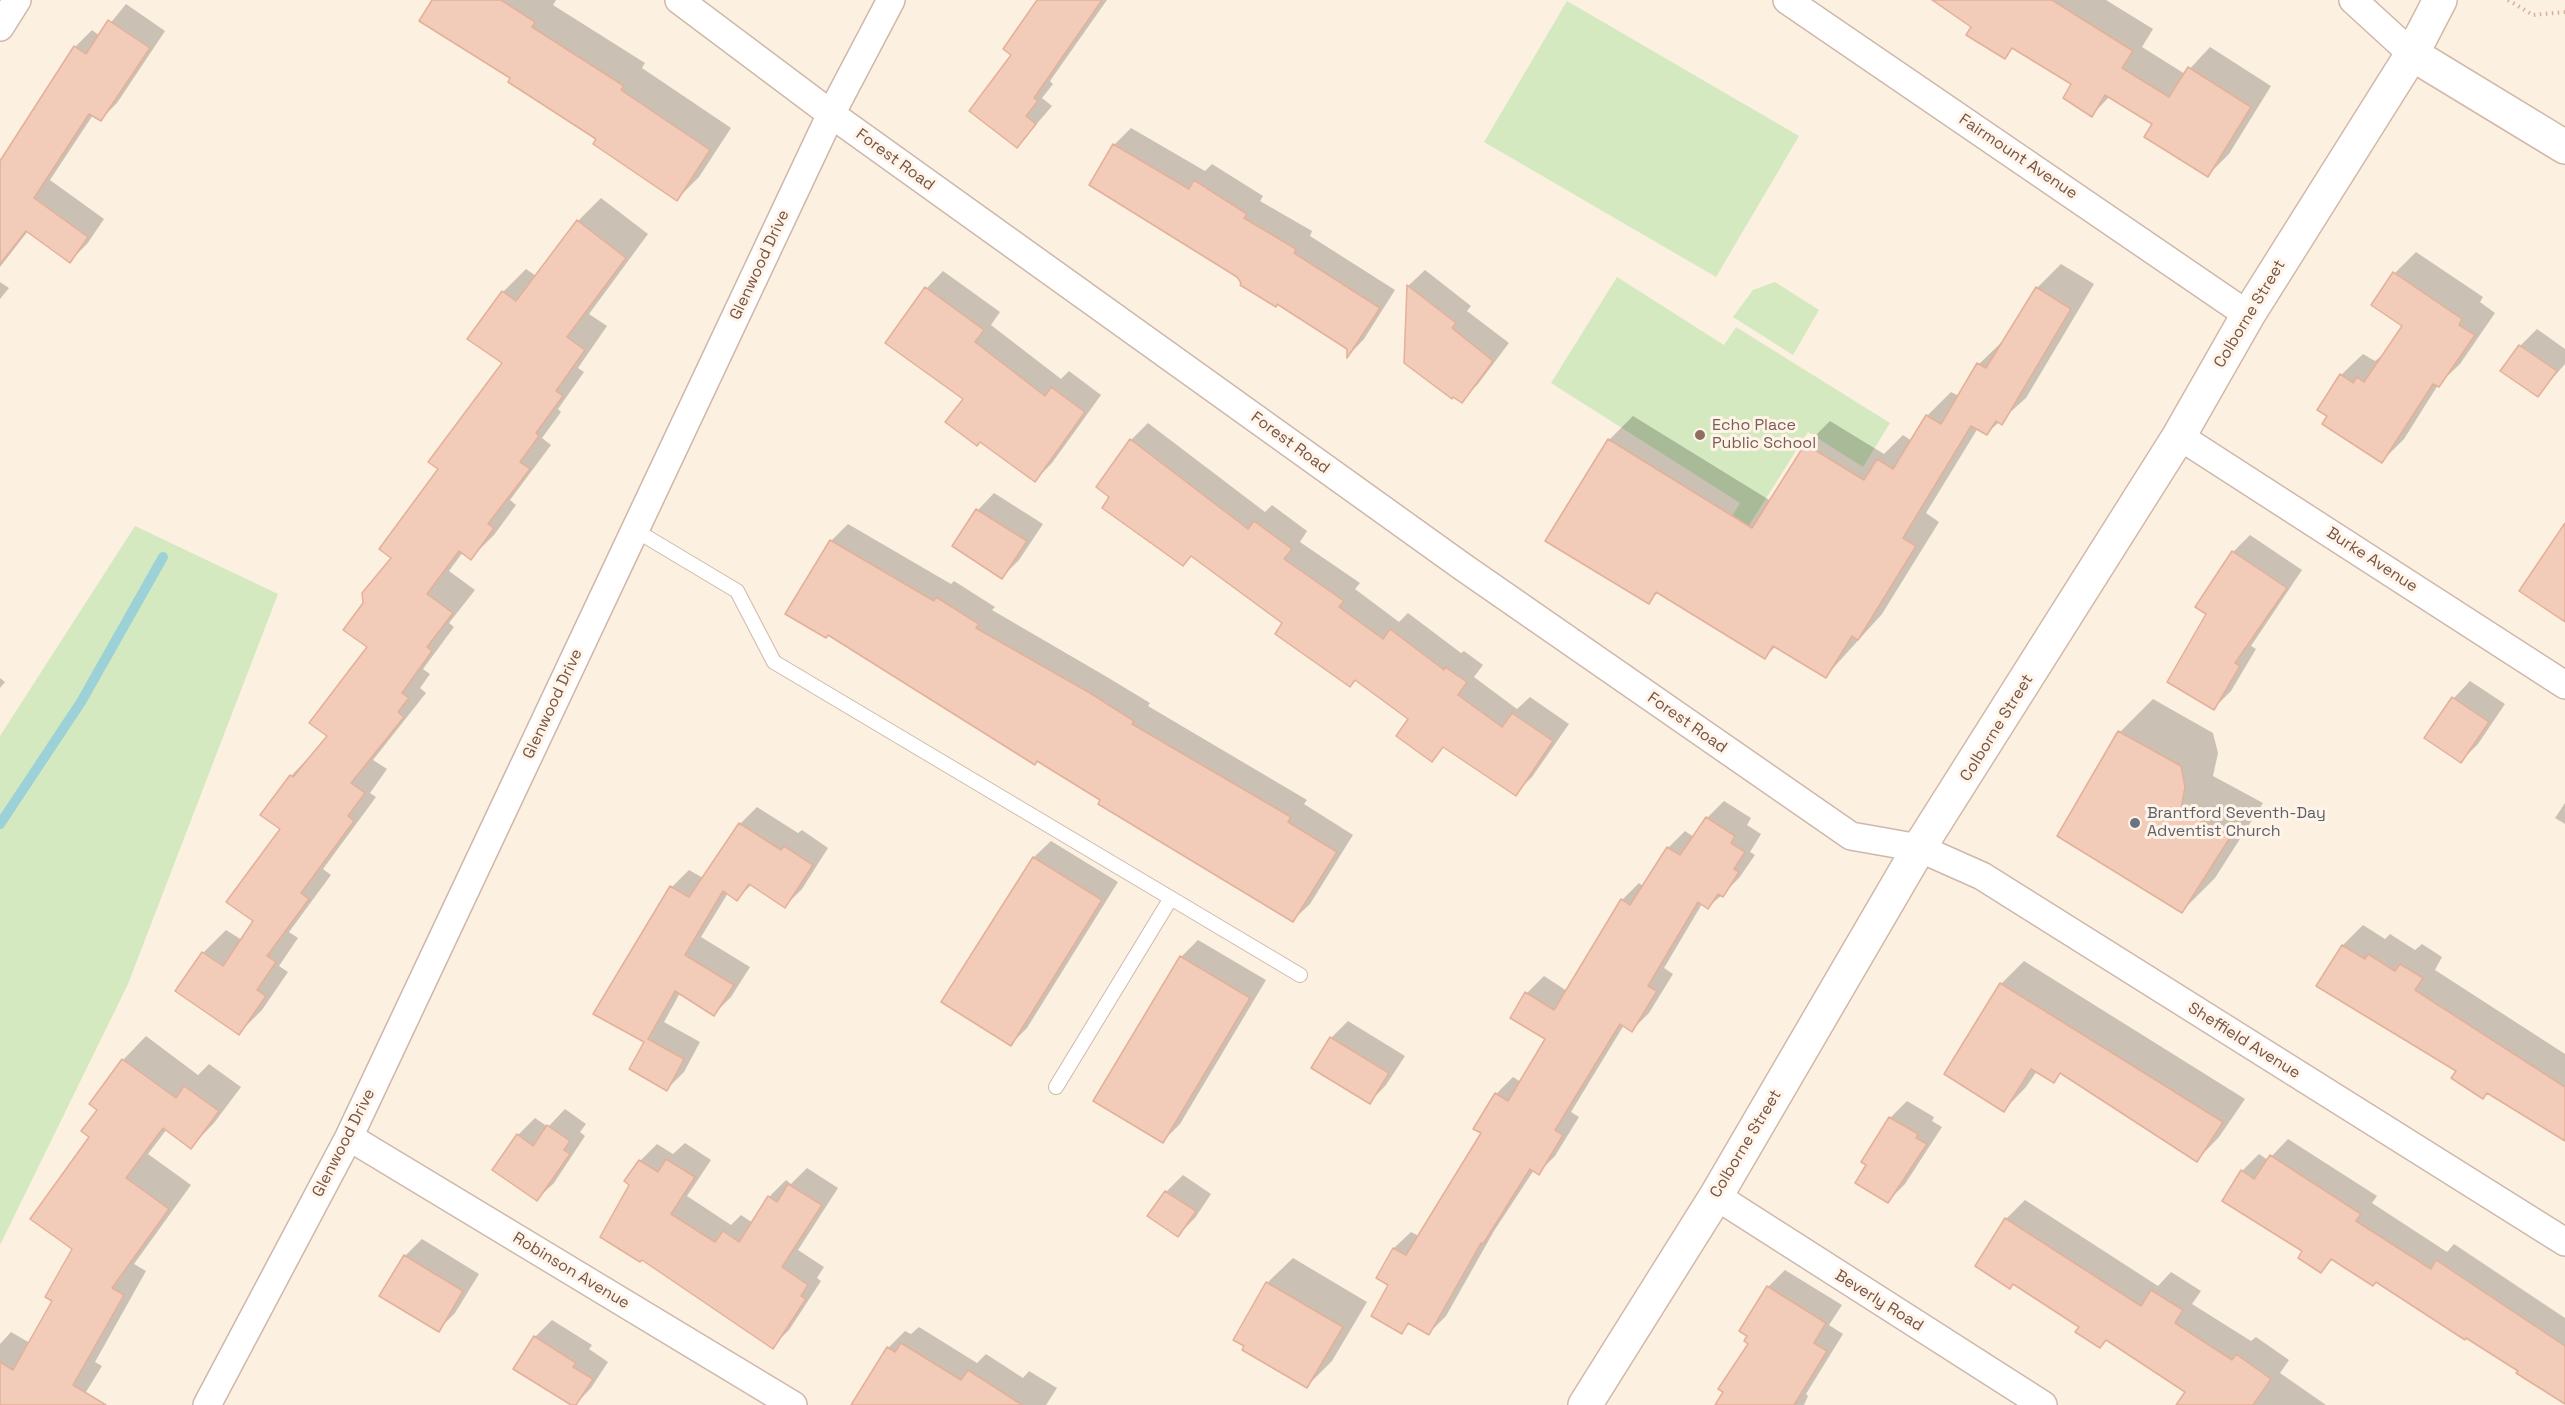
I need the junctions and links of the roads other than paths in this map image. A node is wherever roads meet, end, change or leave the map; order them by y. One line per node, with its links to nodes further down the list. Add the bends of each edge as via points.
1 (18, 0): 7 (street)
2 (679, 0): 9 (street, Forest Road)
3 (891, 0): 9 (street, Glenwood Drive)
4 (1787, 0): 11 (street, Fairmount Avenue)
5 (2353, 0): 8 (street)
6 (2440, 0): 8 (main road, Colborne Street)
7 (0, 27)
8 (2412, 54): 10 (main road); 11 (main road, Colborne Street)
9 (831, 114): 13 (street, Glenwood Drive); 15 (street, Forest Road, via 1463,567 1851,837)
10 (2565, 147)
11 (2248, 315): 12 (main road, Colborne Street)
12 (2179, 436): 14 (street, Burke Avenue); 15 (main road, Colborne Street)
13 (635, 530): 16 (lane, via 737,591 774,662); 19 (street, Glenwood Drive)
14 (2565, 685)
15 (1919, 848): 20 (main road, Colborne Street); 21 (street, Sheffield Avenue, via 1982,876)
16 (1172, 898): 17 (lane); 18 (lane)
17 (1300, 975)
18 (1056, 1087)
19 (349, 1137): 22 (street, Glenwood Drive); 23 (street, Robinson Avenue)
20 (1716, 1196): 24 (main road, Colborne Street); 25 (street, Beverly Road)
21 (2565, 1242)
22 (207, 1405)
23 (793, 1405)
24 (1585, 1405)
25 (2043, 1405)

